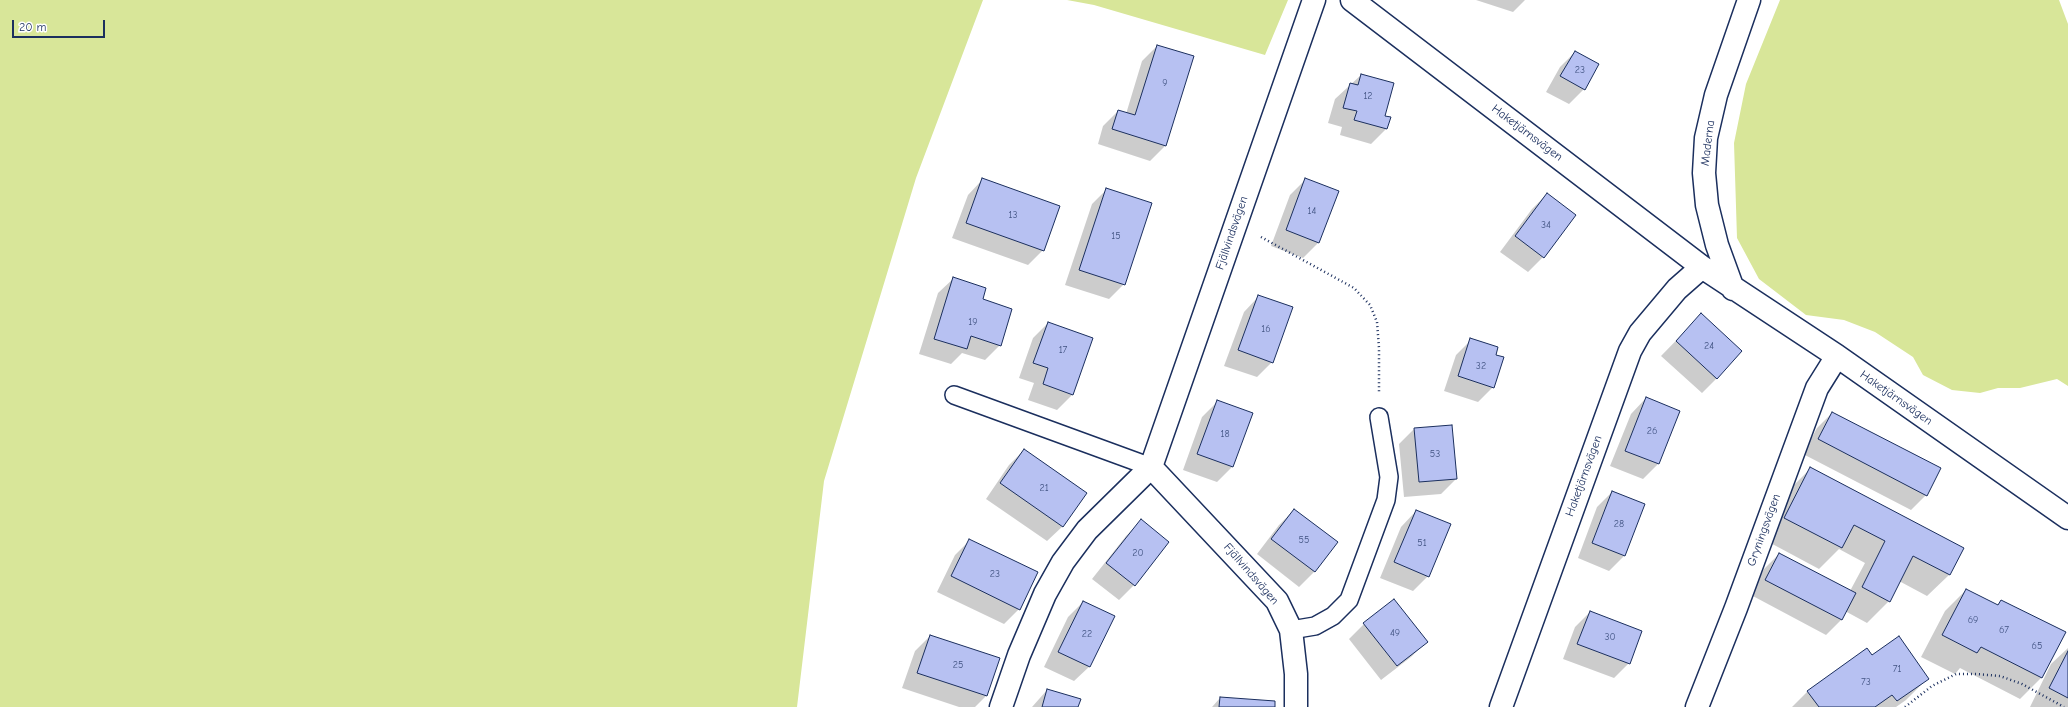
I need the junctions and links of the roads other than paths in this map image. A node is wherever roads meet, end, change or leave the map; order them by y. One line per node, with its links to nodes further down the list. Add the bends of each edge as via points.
1 (1314, 0): 9 (street, Fjällvindsvägen)
2 (1352, 0): 4 (street, Haketjärnsvägen)
3 (1749, 0): 5 (street, Maderna, via 1716,96 1706,138 1704,173 1707,205 1717,245)
4 (1702, 267): 5 (street, Haketjärnsvägen); 14 (street, Haketjärnsvägen, via 1677,289 1640,333 1630,351)
5 (1733, 289): 6 (street, Haketjärnsvägen)
6 (1837, 356): 10 (street, Haketjärnsvägen); 15 (street, Gryningsvägen, via 1817,388)
7 (954, 395): 9 (lane)
8 (1379, 417): 11 (lane, via 1389,477 1386,500 1349,600 1333,616 1315,626)
9 (1151, 467): 11 (street, Fjällvindsvägen, via 1277,601); 12 (street, Fjällvindsvägen, via 1088,530 1063,562 1045,594 1019,655)
10 (2068, 518)
11 (1291, 630): 13 (street, Fjällvindsvägen, via 1296,674)
12 (1001, 707)
13 (1296, 707)
14 (1501, 707)
15 (1697, 707)

